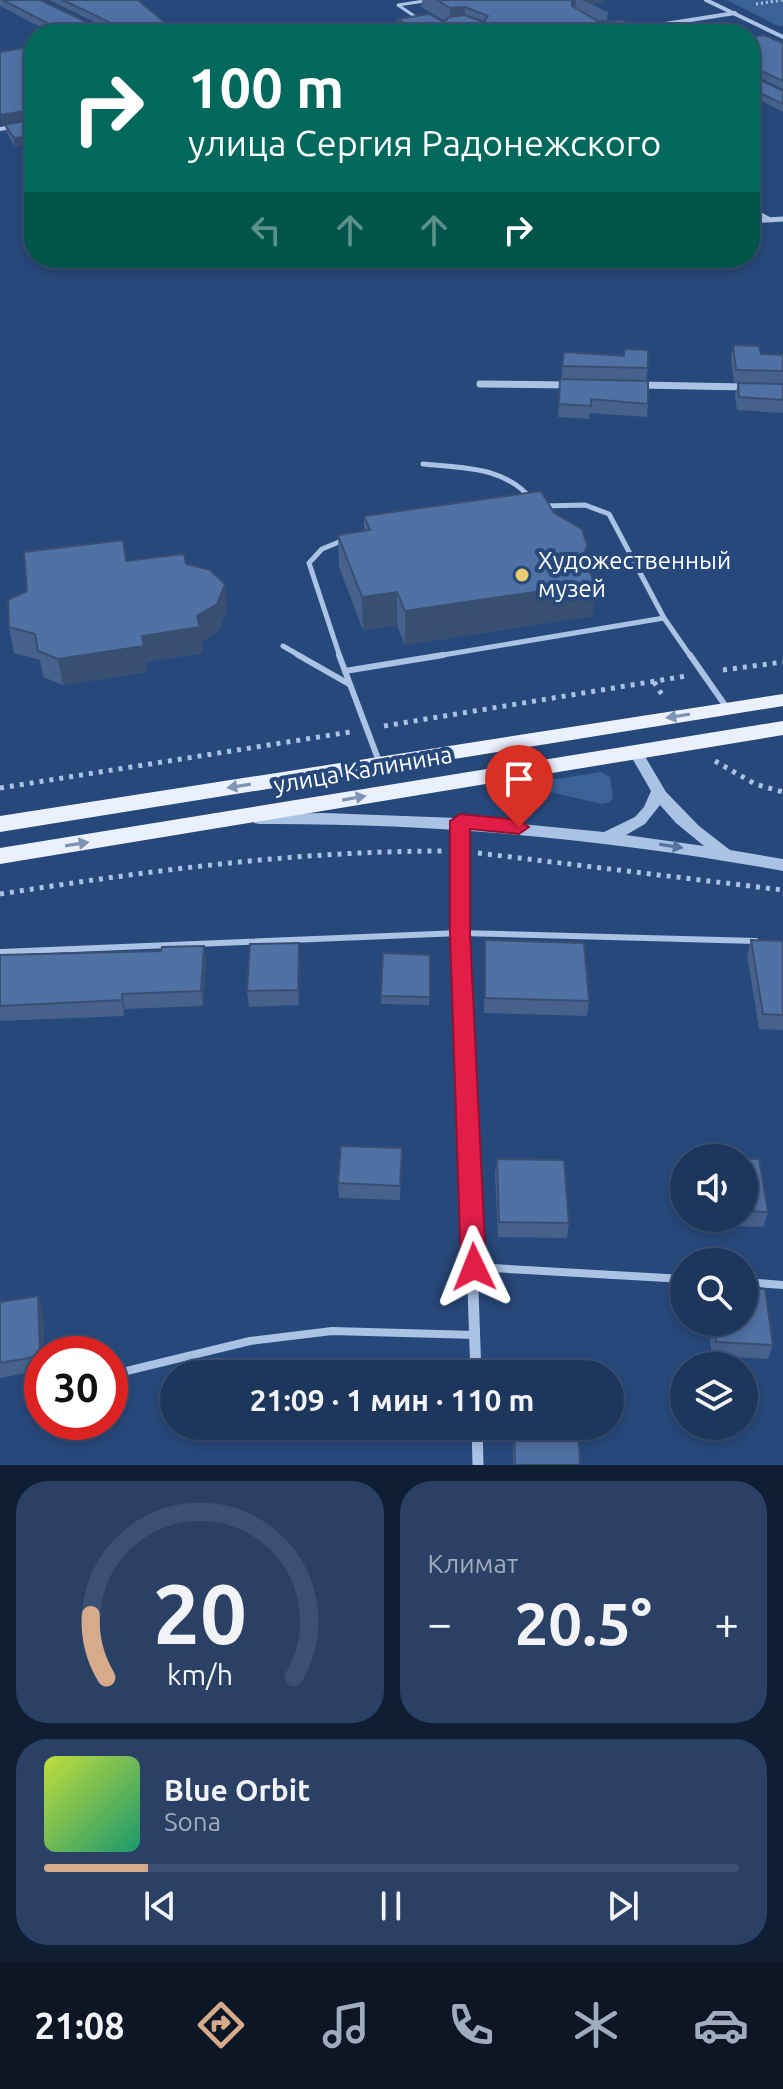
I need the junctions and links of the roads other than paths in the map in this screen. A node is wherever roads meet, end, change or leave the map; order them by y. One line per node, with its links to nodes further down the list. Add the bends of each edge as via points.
1 (431, 0): 4 (lane, via 398,5)
2 (706, 0): 3 (street)
3 (735, 13): 5 (street); 6 (street)
4 (427, 24)
5 (663, 24)
6 (757, 24)
7 (760, 26): 8 (street)
8 (783, 37)
9 (24, 125): 10 (street)
10 (0, 129)
11 (760, 215): 14 (street)
12 (783, 219): 14 (street)
13 (760, 220): 14 (street)
14 (769, 220)
15 (480, 384): 16 (street)
16 (586, 385)
17 (632, 385): 18 (street)
18 (754, 388)
19 (423, 464): 20 (lane, via 501,474 525,488)
20 (536, 506): 21 (lane); 23 (lane, via 579,502 609,514)
21 (521, 508)
22 (351, 537): 25 (lane, via 322,549 309,563)
23 (664, 618): 25 (lane); 28 (lane)
24 (283, 646): 26 (lane)
25 (345, 671): 26 (lane)
26 (349, 684): 32 (lane)
27 (783, 700): 28 (main road, улица Калинина)
28 (727, 708): 29 (main road, улица Калинина, one-way to 29)
29 (620, 725): 31 (main road); 32 (main road, улица Калинина)
30 (783, 728): 31 (main road, улица Калинина)
31 (635, 751): 33 (street); 34 (main road, улица Калинина, one-way to 31)
32 (380, 764): 36 (main road, улица Калинина, one-way to 36)
33 (657, 793): 37 (street, via 645,819); 39 (street, via 705,840)
34 (222, 820): 35 (street); 38 (main road, улица Калинина, one-way to 34)
35 (460, 821): 37 (street); 41 (street)
36 (0, 824)
37 (608, 836): 39 (street, one-way to 39)
38 (0, 856)
39 (733, 856): 40 (street)
40 (783, 865)
41 (460, 933): 42 (lane); 43 (lane); 44 (street)
42 (768, 941)
43 (0, 952)
44 (474, 1267): 45 (lane); 48 (street)
45 (670, 1278)
46 (758, 1283): 47 (lane)
47 (783, 1285)
48 (475, 1335): 49 (street); 50 (lane, via 332,1331 250,1341)
49 (476, 1360)
50 (128, 1371)
51 (477, 1440): 52 (street)
52 (478, 1465)

